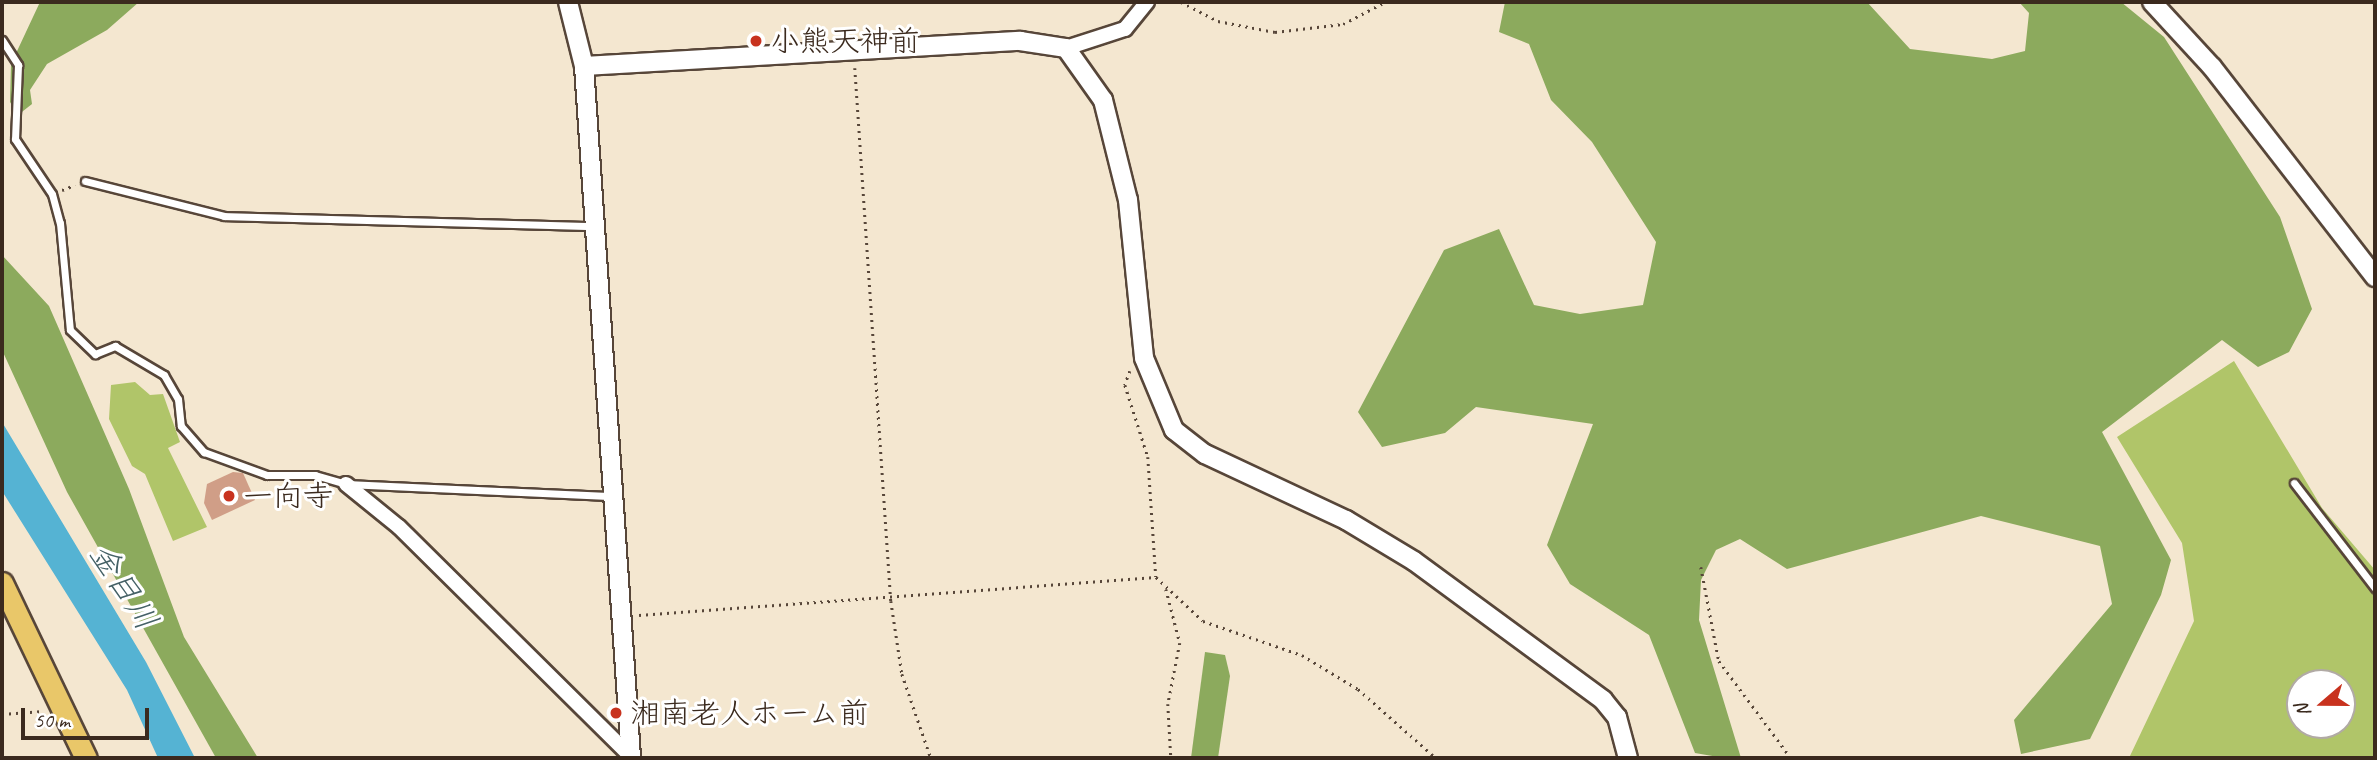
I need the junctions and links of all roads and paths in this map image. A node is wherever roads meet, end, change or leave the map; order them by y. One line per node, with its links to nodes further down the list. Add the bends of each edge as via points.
1 (568, 2): 9 (street)
2 (1147, 2): 7 (street, via 1125,29)
3 (1181, 2): 4 (path, via 1218,21 1275,32 1343,24)
4 (1385, 2)
5 (2152, 2): 13 (street, via 2212,66)
6 (2, 40): 11 (lane, via 18,65 15,139)
7 (1066, 48): 8 (street, via 1032,41); 14 (street, via 1103,100 1119,160)
8 (854, 52): 9 (street); 23 (path)
9 (584, 66): 12 (street)
10 (85, 181): 11 (path); 12 (lane, via 224,216)
11 (52, 194): 16 (lane, via 70,331 95,354 115,346 155,367 178,399 181,426 204,452 267,475 315,475)
12 (592, 226): 17 (street)
13 (2375, 277)
14 (1146, 365): 19 (path, via 1128,372 1125,384 1148,457); 32 (street, via 1174,430 1205,454 1346,520 1414,561 1603,701 1617,717)
15 (2294, 483): 22 (lane)
16 (346, 484): 17 (lane); 27 (street, via 399,527)
17 (615, 496): 24 (street)
18 (1701, 567): 33 (path, via 1719,660)
19 (1156, 578): 21 (path); 23 (path)
20 (2, 583): 25 (main road)
21 (1167, 589): 30 (path, via 1180,643 1168,704); 31 (path, via 1203,621 1302,654 1358,689)
22 (2375, 589)
23 (891, 601): 24 (path); 29 (path, via 902,674)
24 (622, 616): 27 (street)
25 (61, 706): 26 (path); 28 (main road)
26 (2, 714)
27 (630, 756)
28 (86, 758)
29 (931, 758)
30 (1171, 758)
31 (1436, 758)
32 (1628, 758)
33 (1791, 758)

